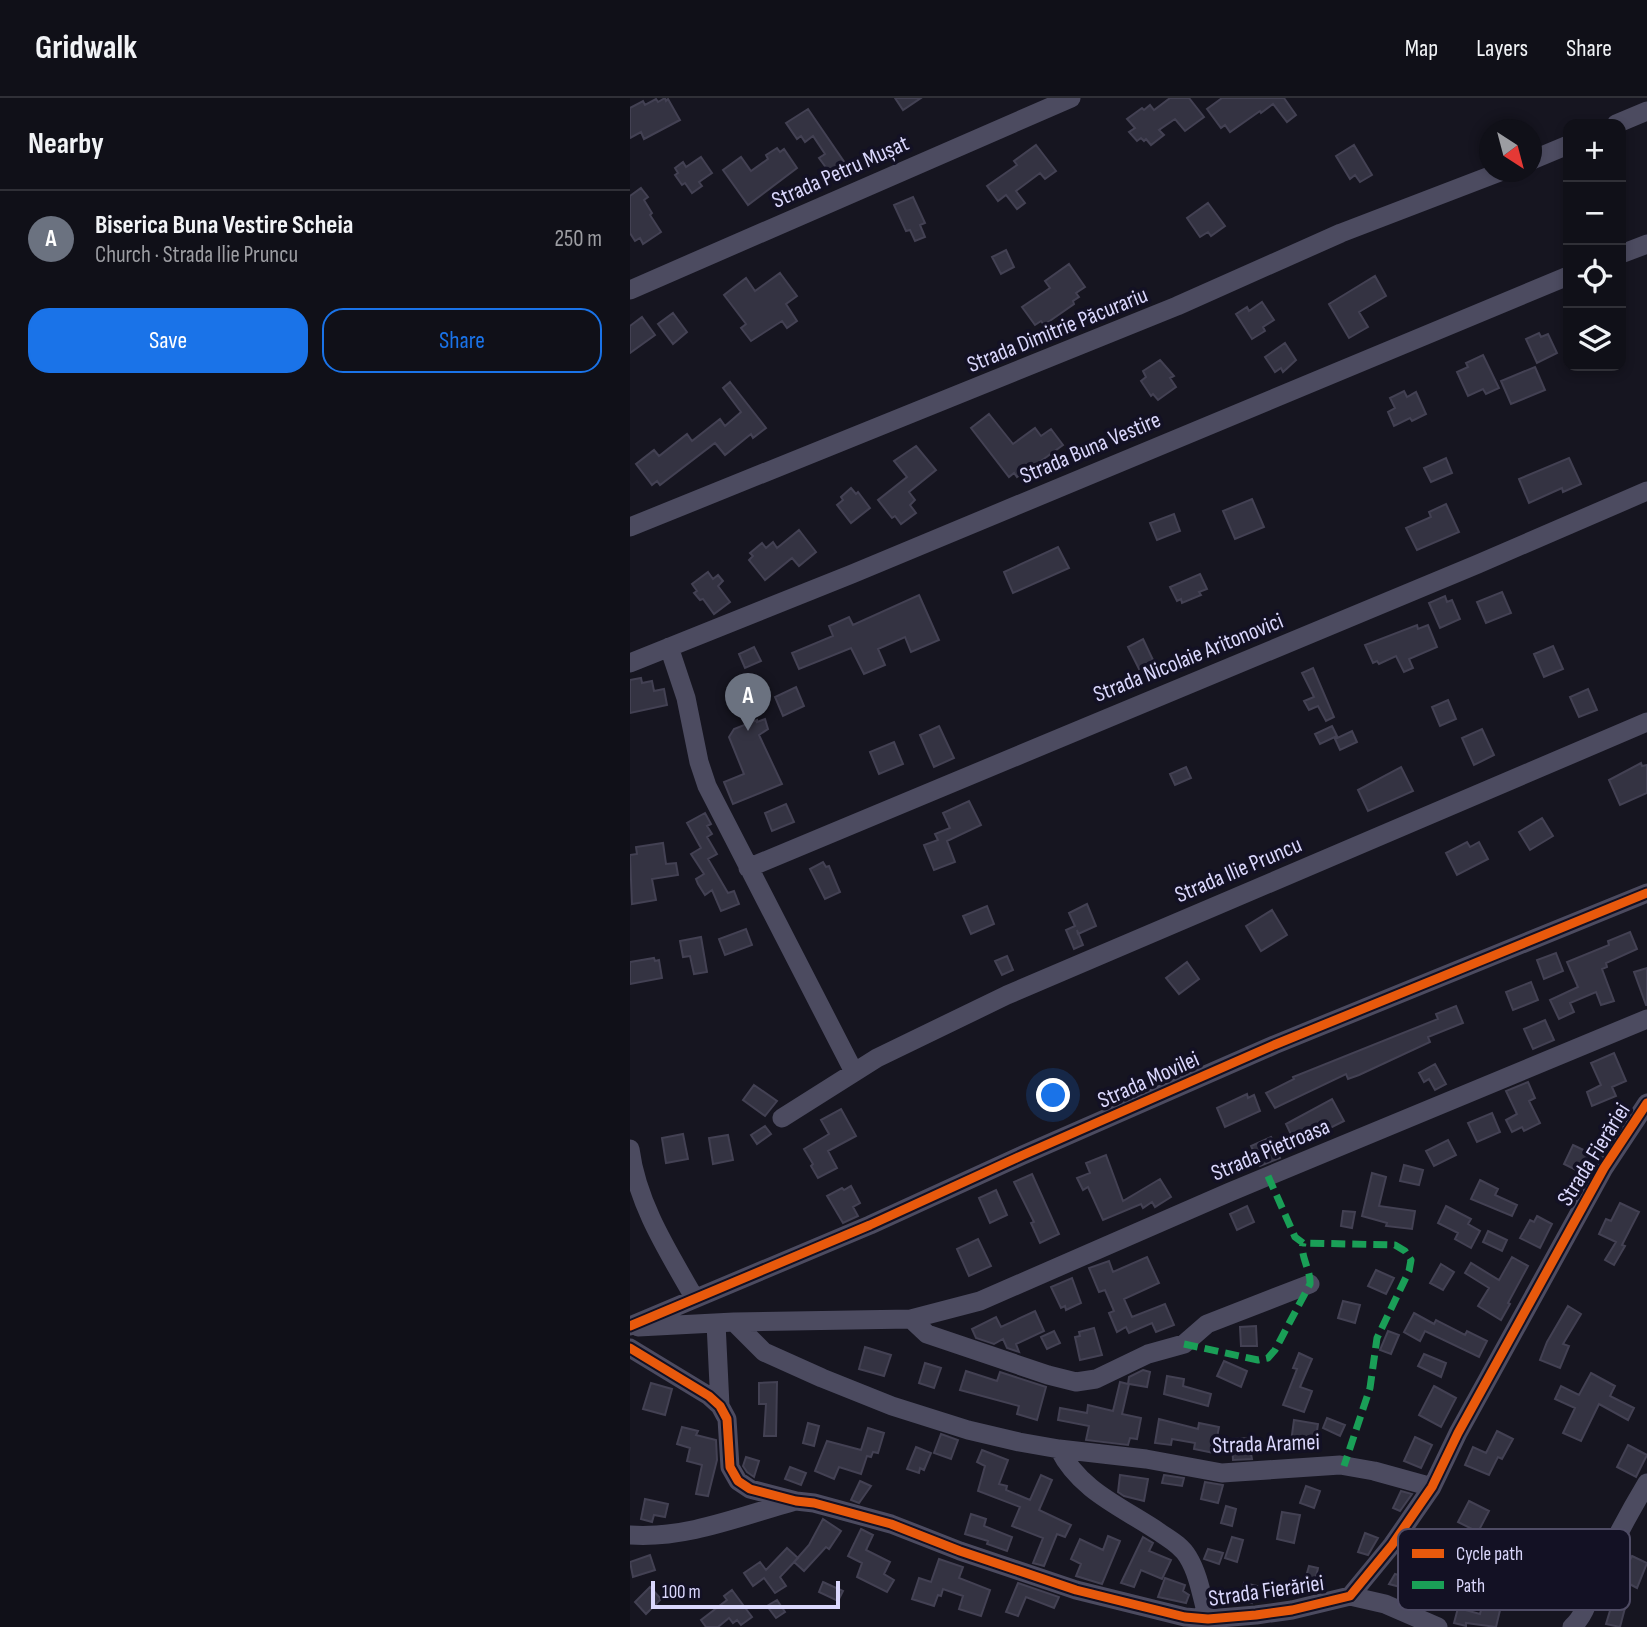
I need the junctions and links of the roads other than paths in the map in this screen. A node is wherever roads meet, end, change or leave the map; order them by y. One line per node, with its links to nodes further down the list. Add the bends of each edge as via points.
1 (1071, 98): 10 (street, Strada Petru Mușat)
2 (1647, 111): 3 (street)
3 (1626, 120)
4 (1563, 147): 5 (street)
5 (1542, 156)
6 (1479, 180): 12 (street, Strada Dimitrie Păcurariu)
7 (1647, 244): 8 (street)
8 (1626, 252)
9 (1563, 278): 13 (street, Strada Buna Vestire)
10 (630, 290)
11 (1647, 491): 16 (street, Strada Nicolaie Aritonovici)
12 (630, 527)
13 (669, 647): 14 (street, Strada Buna Vestire); 16 (street, via 703,775)
14 (630, 663)
15 (1647, 722): 19 (street, Strada Ilie Pruncu, via 1007,995)
16 (748, 868): 19 (street)
17 (1647, 892): 24 (street, Strada Movilei, via 1274,1045)
18 (1647, 1019): 25 (street, Strada Pietroasa, via 980,1301)
19 (854, 1072): 21 (street, Strada Ilie Pruncu)
20 (1647, 1103): 32 (street, Strada Fierăriei, via 1604,1168)
21 (782, 1118)
22 (630, 1149): 24 (street, via 642,1201)
23 (1310, 1284): 25 (street, via 1207,1324 1184,1344 1148,1354 1096,1379 1076,1382 927,1334)
24 (694, 1297): 27 (street, Strada Movilei)
25 (911, 1318): 26 (street, Strada Pietroasa)
26 (725, 1323): 27 (street, Strada Pietroasa); 29 (street); 30 (street, Strada Aramei, via 764,1352 892,1406 968,1430)
27 (630, 1327)
28 (630, 1349): 29 (street)
29 (720, 1406): 33 (street, via 727,1419 730,1467 738,1481 750,1489)
30 (1059, 1449): 32 (street, Strada Aramei, via 1222,1473 1340,1465); 40 (street, via 1074,1475 1095,1493 1181,1548 1195,1572)
31 (1647, 1483): 35 (street)
32 (1432, 1487): 34 (street, Strada Fierăriei)
33 (796, 1501): 36 (street, via 690,1531 654,1537); 40 (street, Strada Fierăriei, via 891,1524 1076,1590)
34 (1403, 1529)
35 (1621, 1529)
36 (630, 1535)
37 (1398, 1536): 38 (street, Strada Fierăriei)
38 (1350, 1596): 40 (street, Strada Fierăriei, via 1292,1610); 41 (street)
39 (1584, 1610): 42 (street)
40 (1208, 1619)
41 (1438, 1627)
42 (1572, 1627)

